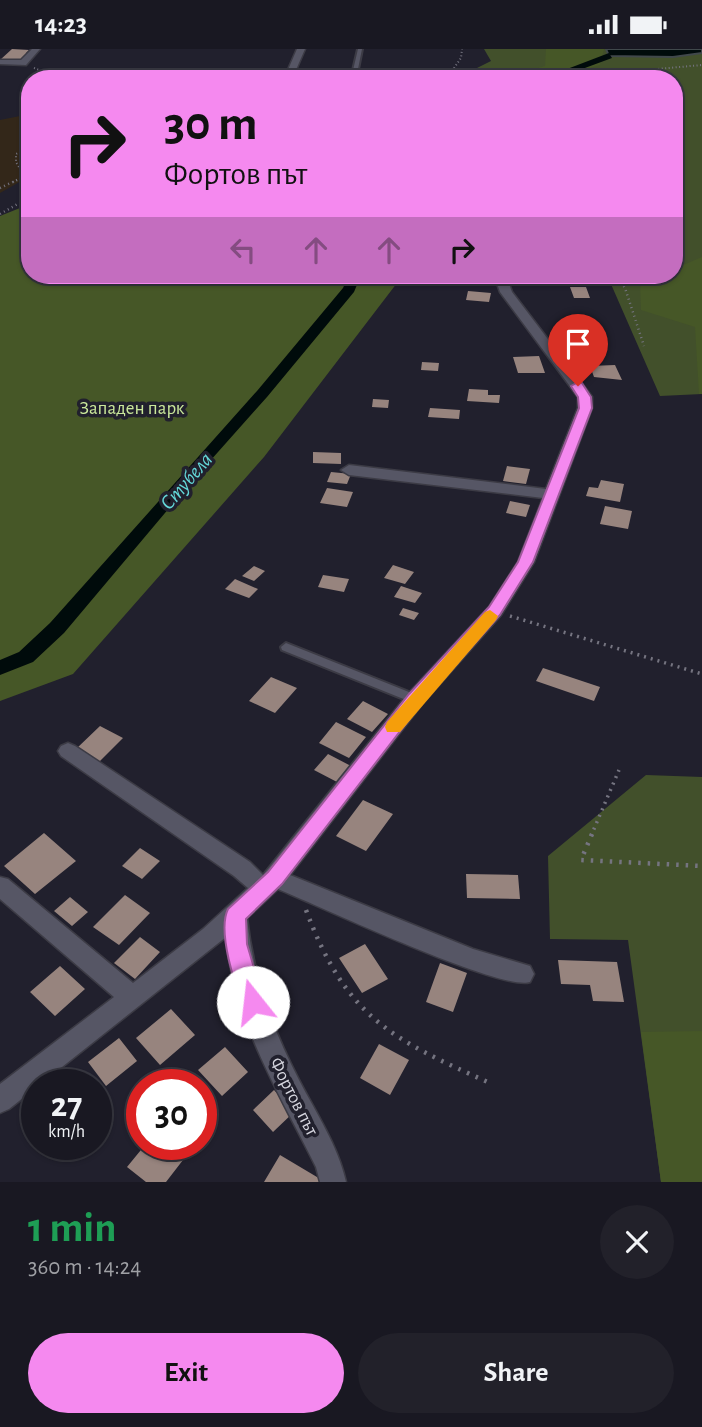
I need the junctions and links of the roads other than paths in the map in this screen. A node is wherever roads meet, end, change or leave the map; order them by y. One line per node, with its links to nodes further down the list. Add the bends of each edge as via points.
1 (36, 49): 4 (street, via 23,63)
2 (301, 49): 5 (street)
3 (360, 49): 6 (lane)
4 (0, 62)
5 (292, 70)
6 (355, 70)
7 (503, 284): 9 (street, via 585,397 586,408)
8 (349, 470): 9 (street)
9 (552, 494): 11 (street, via 526,562 495,611)
10 (286, 647): 11 (lane)
11 (415, 699): 13 (street)
12 (68, 751): 13 (street)
13 (269, 883): 15 (street); 16 (street, via 298,885 471,959)
14 (0, 886): 17 (street)
15 (235, 915): 17 (street); 19 (street, Фортов път, via 236,944 253,1002 329,1164)
16 (522, 974)
17 (131, 996): 18 (street)
18 (0, 1100)
19 (333, 1182)

